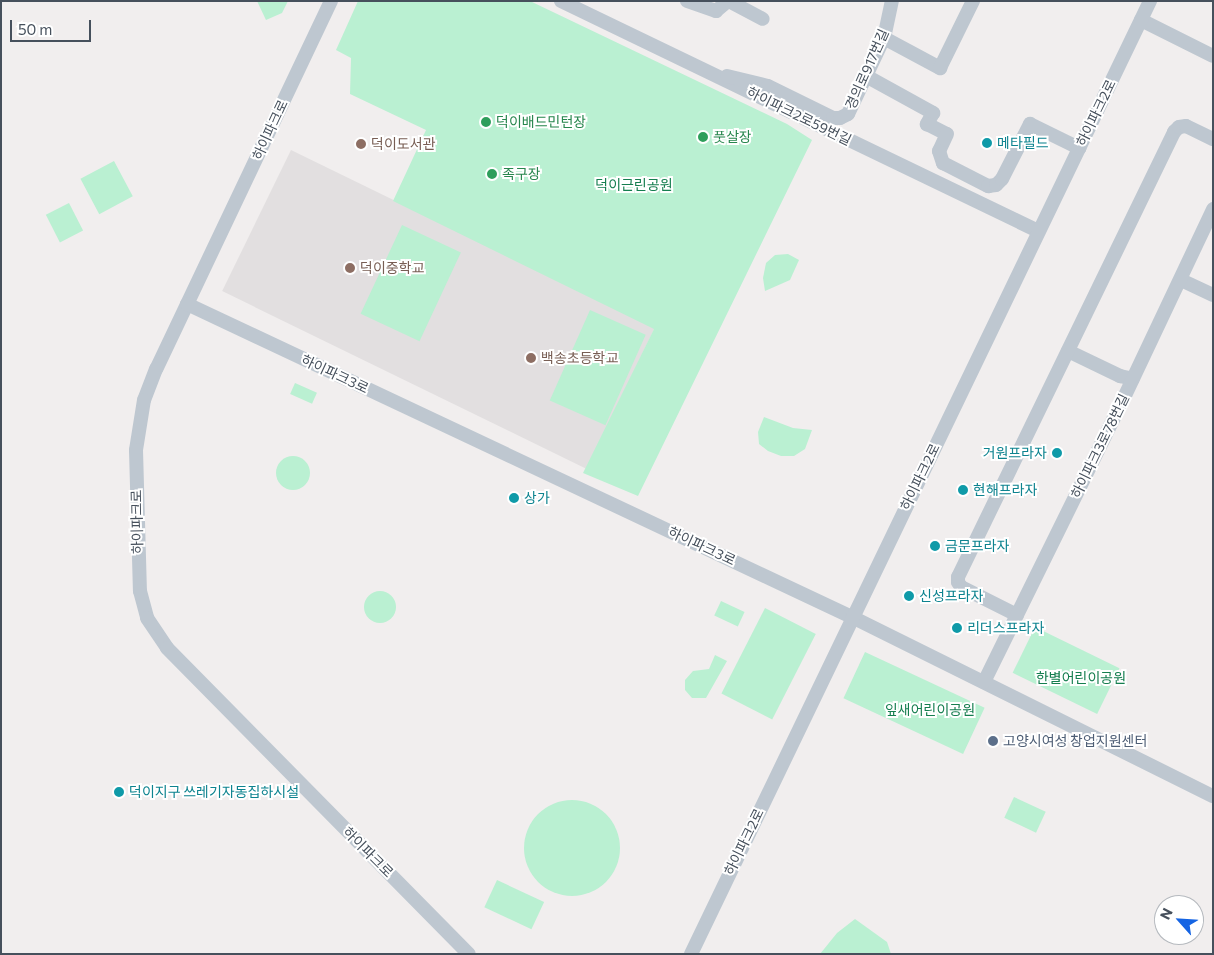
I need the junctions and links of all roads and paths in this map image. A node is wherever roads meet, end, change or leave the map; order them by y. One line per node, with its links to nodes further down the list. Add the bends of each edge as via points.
1 (331, 1): 20 (street, 하이파크로)
2 (561, 1): 12 (street, 하이파크2로59번길)
3 (687, 1): 4 (street, via 716,11)
4 (729, 1): 8 (street)
5 (892, 1): 10 (street, 경의로917번길)
6 (973, 1): 10 (street, via 940,68)
7 (1150, 1): 9 (street, 하이파크2로)
8 (763, 19)
9 (1141, 20): 11 (street); 15 (street, 하이파크2로)
10 (884, 38): 13 (street, 경의로917번길)
11 (1213, 56)
12 (714, 75): 13 (street, 경의로917번길, via 768,86 833,118 848,114); 17 (street, 하이파크2로59번길)
13 (866, 76): 15 (street, via 933,112 927,124 947,134 938,151 943,162 988,186 996,185 1002,179 1030,124)
14 (1213, 139): 21 (street, via 1186,126 1174,132)
15 (1079, 148): 17 (street, 하이파크2로)
16 (1213, 209): 18 (street, 하이파크3로78번길)
17 (1038, 231): 24 (street, 하이파크2로)
18 (1181, 280): 19 (street); 22 (street, 하이파크3로78번길)
19 (1213, 295)
20 (187, 304): 24 (street, 하이파크3로); 27 (street, 하이파크로, via 144,400 137,436 138,569 147,618 167,648)
21 (1068, 351): 22 (street); 23 (street, via 958,577 961,587)
22 (1133, 379): 23 (street, 하이파크3로78번길)
23 (1017, 615): 25 (street, 하이파크3로78번길)
24 (852, 617): 25 (street, 하이파크3로); 28 (street, 하이파크2로)
25 (984, 682): 26 (street, 하이파크3로)
26 (1213, 796)
27 (469, 954)
28 (691, 954)

